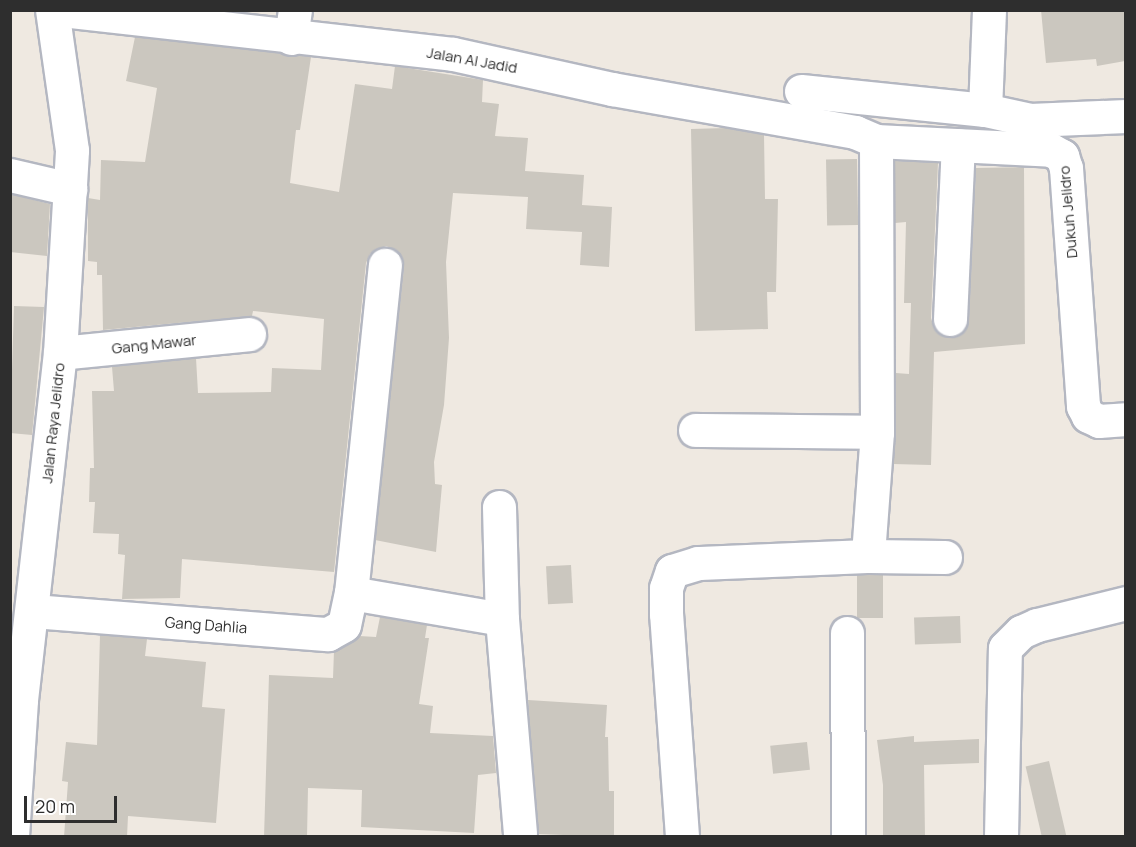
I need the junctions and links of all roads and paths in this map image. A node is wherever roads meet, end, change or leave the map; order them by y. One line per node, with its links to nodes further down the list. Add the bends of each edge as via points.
1 (52, 10): 11 (street, Jalan Raya Jelidro, via 72,150)
2 (62, 10): 4 (street, Jalan Al Jadid)
3 (989, 10): 6 (street)
4 (293, 24): 8 (street, Jalan Al Jadid, via 612,89 855,132)
5 (801, 91): 6 (street)
6 (985, 110): 7 (street, via 1046,121)
7 (1125, 116)
8 (876, 141): 9 (street, Dukuh Jelidro); 18 (street)
9 (958, 145): 13 (street); 16 (street, Dukuh Jelidro, via 1051,150 1062,156 1083,406 1088,416 1099,421)
10 (10, 175): 11 (street)
11 (70, 189): 15 (street, Jalan Raya Jelidro)
12 (385, 265): 22 (street, Gang Dahlia)
13 (950, 319)
14 (249, 334): 15 (street, Gang Mawar)
15 (60, 353): 24 (street, Jalan Raya Jelidro)
16 (1125, 419)
17 (695, 430): 18 (street)
18 (877, 432): 20 (street)
19 (499, 507): 25 (street)
20 (867, 556): 21 (street); 29 (street, via 698,563 672,572 666,588 666,614)
21 (945, 557)
22 (351, 593): 24 (street, Gang Dahlia, via 344,625 328,634); 25 (street)
23 (1125, 603): 31 (street, via 1037,625 1021,632 1005,648)
24 (33, 611): 28 (street, Jalan Raya Jelidro, via 21,700)
25 (502, 619): 27 (street)
26 (847, 633): 30 (street)
27 (520, 833)
28 (12, 837)
29 (682, 837)
30 (848, 837)
31 (1001, 837)

